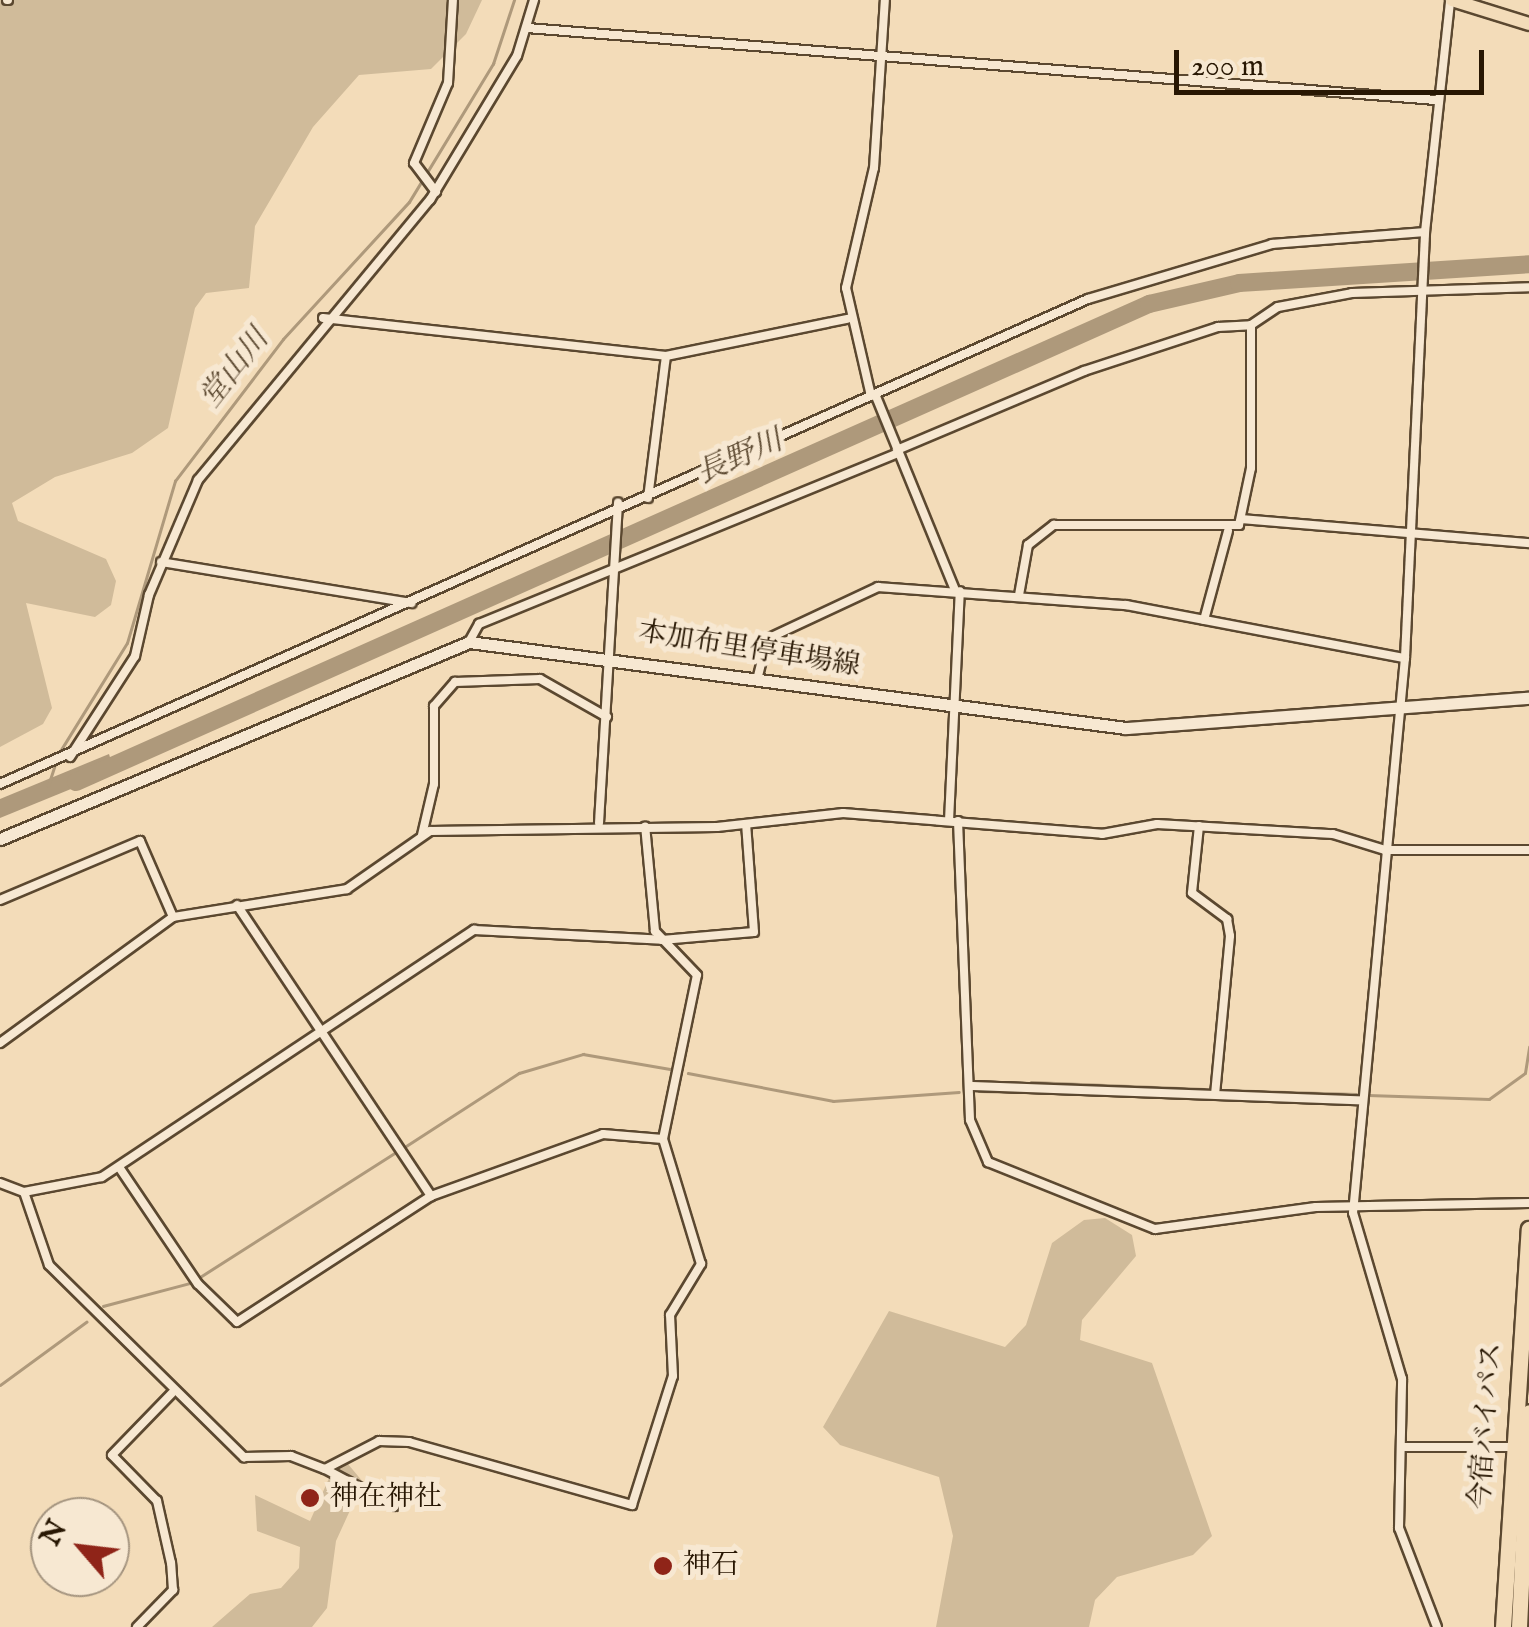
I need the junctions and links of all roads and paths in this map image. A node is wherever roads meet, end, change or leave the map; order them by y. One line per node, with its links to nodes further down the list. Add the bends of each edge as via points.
1 (454, 0): 9 (street, via 448,83 414,162)
2 (534, 0): 6 (street)
3 (885, 0): 7 (street)
4 (1451, 0): 5 (main road); 8 (street)
5 (1529, 24)
6 (527, 28): 7 (street); 9 (street)
7 (884, 58): 8 (street); 14 (street)
8 (1436, 100): 10 (street)
9 (436, 192): 13 (street)
10 (1425, 232): 12 (street); 17 (street, via 1272,244 1188,265)
11 (1529, 287): 12 (street)
12 (1422, 289): 15 (street, via 1278,307); 23 (street)
13 (323, 318): 16 (street); 25 (street, via 198,480)
14 (848, 319): 16 (street); 17 (street)
15 (1251, 325): 18 (street, via 1218,326 1098,366); 21 (street)
16 (666, 356): 19 (street)
17 (873, 396): 18 (street); 19 (street)
18 (897, 450): 26 (street); 27 (street)
19 (648, 498): 20 (street)
20 (618, 503): 26 (street); 29 (street)
21 (1242, 519): 22 (street); 23 (street)
22 (1228, 531): 28 (street, via 1132,520 1054,525 1026,550); 30 (street)
23 (1408, 533): 24 (street); 33 (street)
24 (1529, 542)
25 (161, 562): 29 (street); 39 (street, via 135,656)
26 (614, 563): 31 (street, via 479,624); 32 (street)
27 (958, 590): 28 (street); 34 (street, via 878,587 804,616 767,640); 37 (street)
28 (1019, 595): 30 (street)
29 (412, 603): 39 (street)
30 (1204, 620): 33 (street)
31 (470, 642): 32 (main road, 本加布里停車場線); 47 (main road, 本加布里停車場線)
32 (609, 654): 34 (main road, 本加布里停車場線); 38 (street)
33 (1405, 658): 36 (street)
34 (758, 676): 37 (main road, 本加布里停車場線)
35 (1529, 698): 36 (main road, 本加布里停車場線)
36 (1398, 707): 37 (main road, 本加布里停車場線, via 1126,728); 48 (street)
37 (950, 708): 41 (street)
38 (607, 717): 42 (street); 46 (street, via 540,679 455,682 434,706)
39 (70, 757): 40 (street)
40 (0, 784)
41 (953, 821): 43 (street, via 812,813); 45 (street, via 1102,834); 56 (street)
42 (599, 823): 44 (street); 46 (street)
43 (746, 824): 44 (street); 53 (street, via 754,932)
44 (644, 826): 53 (street)
45 (1199, 826): 48 (street, via 1333,834); 57 (street, via 1192,893 1227,919 1230,936)
46 (422, 835): 51 (street, via 346,889)
47 (0, 839)
48 (1385, 850): 49 (street); 58 (street)
49 (1529, 850)
50 (0, 900): 52 (street, via 140,841)
51 (236, 904): 52 (street); 54 (street)
52 (173, 916): 55 (street)
53 (662, 940): 54 (street, via 474,930); 59 (street, via 689,962 698,992)
54 (319, 1032): 60 (street); 63 (street)
55 (0, 1043)
56 (970, 1086): 57 (street); 65 (street, via 970,1120 988,1162 1116,1218 1182,1231 1316,1207)
57 (1215, 1094): 58 (street)
58 (1360, 1100): 65 (street)
59 (663, 1139): 63 (street, via 602,1134); 72 (street, via 701,1264 670,1315 673,1376 632,1505 409,1442 378,1442)
60 (119, 1167): 62 (street); 63 (street, via 198,1284 238,1322)
61 (0, 1183): 62 (street)
62 (24, 1192): 67 (street, via 41,1255)
63 (431, 1196)
64 (1529, 1203): 65 (street)
65 (1353, 1213): 69 (street, via 1402,1379)
66 (1529, 1229): 70 (highway, 今宿バイパス)
67 (172, 1393): 72 (street, via 244,1457 290,1456); 74 (street, via 112,1455 157,1501 171,1563 173,1590)
68 (1529, 1412): 71 (highway, 今宿バイパス)
69 (1402, 1447): 70 (street); 75 (street, via 1399,1528)
70 (1508, 1448): 76 (highway, 今宿バイパス)
71 (1527, 1450): 77 (highway, 今宿バイパス)
72 (324, 1469): 73 (street)
73 (395, 1506)
74 (138, 1627)
75 (1437, 1627)
76 (1503, 1627)
77 (1519, 1627)

